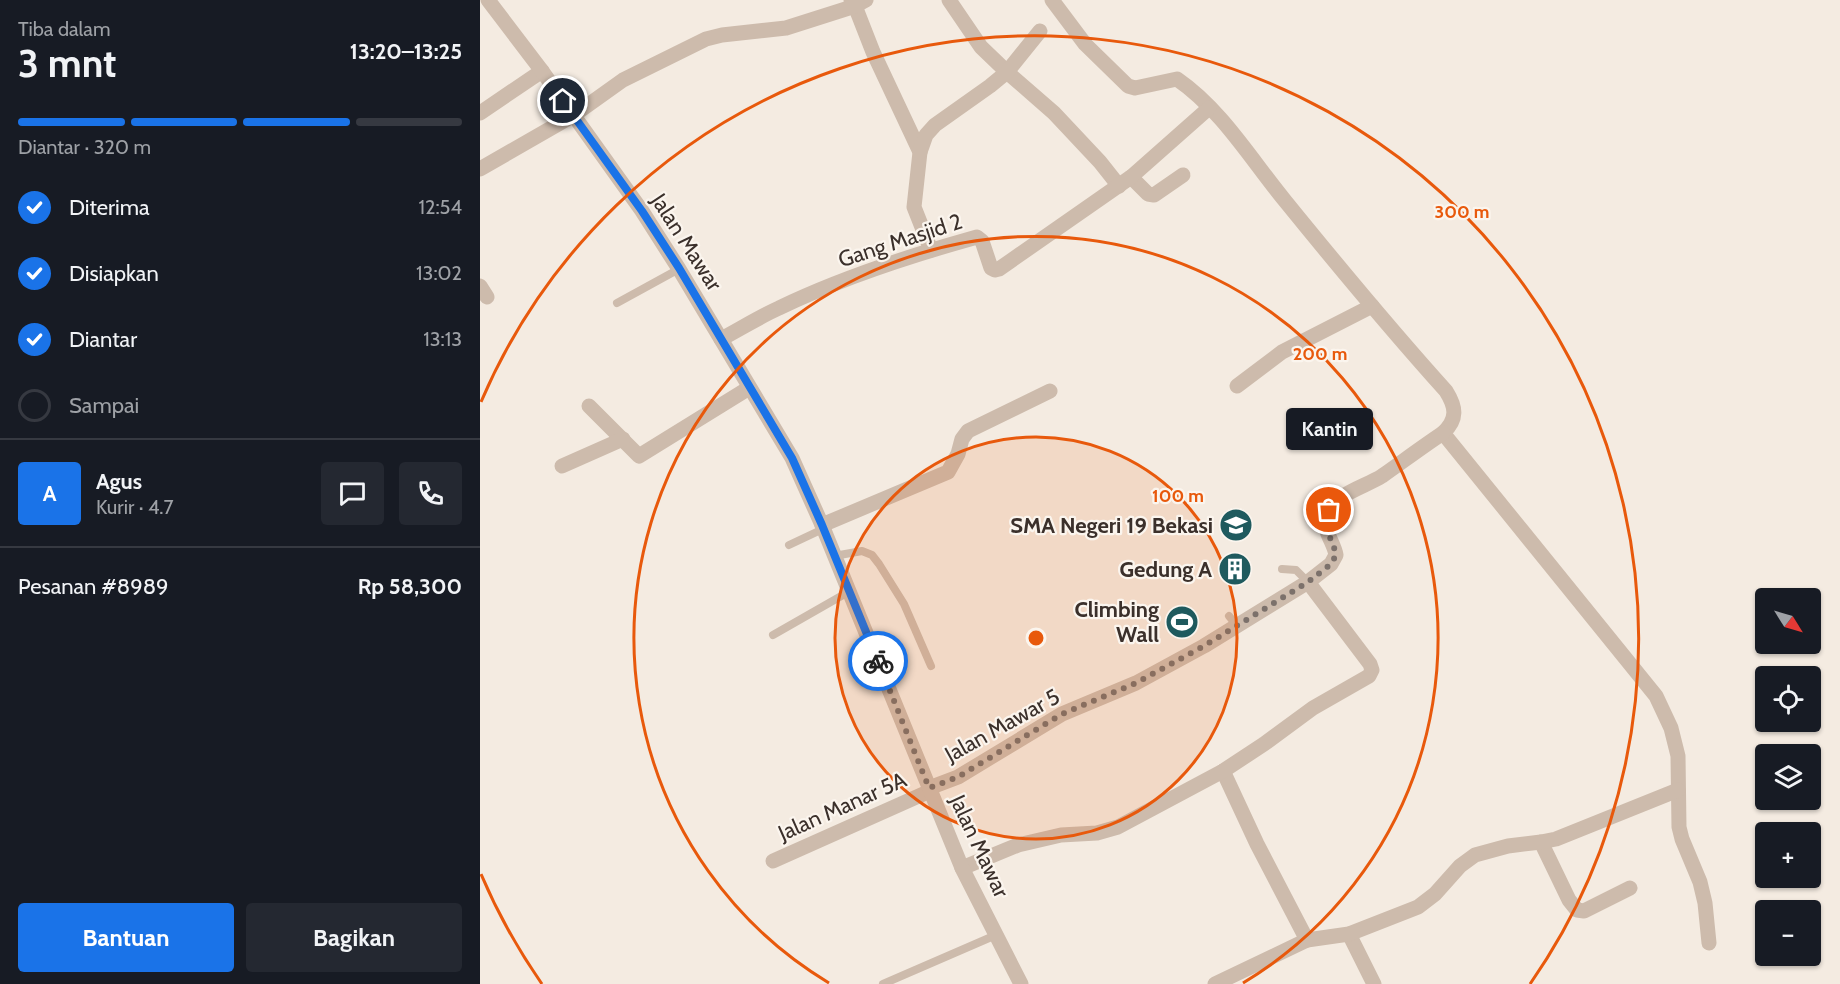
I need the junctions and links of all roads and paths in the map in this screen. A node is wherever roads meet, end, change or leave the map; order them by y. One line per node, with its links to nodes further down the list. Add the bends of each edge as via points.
1 (488, 0): 6 (street, Jalan Mawar)
2 (949, 0): 7 (street, via 981,46)
3 (1052, 0): 8 (street, via 1085,44 1131,88 1177,79)
4 (857, 2): 10 (street, via 786,28 706,39 623,80); 11 (street, via 873,52)
5 (1040, 31): 7 (street)
6 (542, 71): 9 (street); 10 (street, Jalan Mawar)
7 (1007, 72): 11 (street, via 935,125 926,135); 14 (street)
8 (1209, 108): 14 (street, Gang Masjid 2); 18 (street)
9 (480, 112)
10 (574, 115): 12 (street); 16 (street, Jalan Mawar)
11 (920, 152): 15 (street, via 914,207)
12 (480, 169)
13 (1183, 175): 14 (street, via 1154,195)
14 (1125, 182): 15 (street, Gang Masjid 2, via 999,269 991,267 982,241 976,237)
15 (931, 250): 19 (street, Gang Masjid 2, via 832,285)
16 (679, 268): 17 (lane); 19 (street, Jalan Mawar)
17 (617, 303)
18 (1372, 306): 20 (street, via 1282,352); 24 (street, via 1453,402 1451,426)
19 (721, 339): 21 (street, Jalan Mawar)
20 (1238, 386)
21 (749, 388): 25 (street, via 645,454 636,454); 27 (street, Jalan Mawar, via 792,458)
22 (1050, 391): 27 (street, via 968,431 948,472)
23 (589, 406): 25 (street)
24 (1443, 433): 31 (street, Jalan Mawar 5, via 1329,510 1325,525 1336,555 1331,564); 37 (street, via 1656,696 1671,728 1678,756)
25 (623, 438): 26 (street)
26 (562, 466)
27 (823, 527): 28 (lane); 29 (street, Jalan Mawar)
28 (789, 544)
29 (834, 556): 32 (street, Jalan Mawar); 34 (lane, via 862,551 876,559 904,604)
30 (1282, 569): 31 (lane, via 1296,570)
31 (1308, 582): 35 (street, via 1370,664 1371,673 1312,708); 36 (street, Jalan Mawar 5, via 1233,621 1204,646 1136,683 1054,719)
32 (850, 591): 33 (lane); 36 (street, Jalan Mawar)
33 (773, 635)
34 (931, 666)
35 (1223, 771): 40 (street, via 1118,827 1017,845); 44 (street)
36 (930, 790): 39 (street, Jalan Manar 5A); 40 (street, Jalan Mawar)
37 (1678, 790): 38 (street, via 1580,831); 45 (street, via 1681,833 1700,882)
38 (1541, 842): 41 (street, via 1577,910 1584,911); 42 (street, via 1475,855 1418,906)
39 (773, 861)
40 (962, 868): 43 (street, Jalan Mawar)
41 (1630, 888)
42 (1349, 934): 44 (street); 49 (street)
43 (996, 935): 46 (lane); 47 (street, Jalan Mawar)
44 (1307, 940): 48 (street)
45 (1709, 944)
46 (884, 984)
47 (1022, 984)
48 (1215, 984)
49 (1374, 984)

